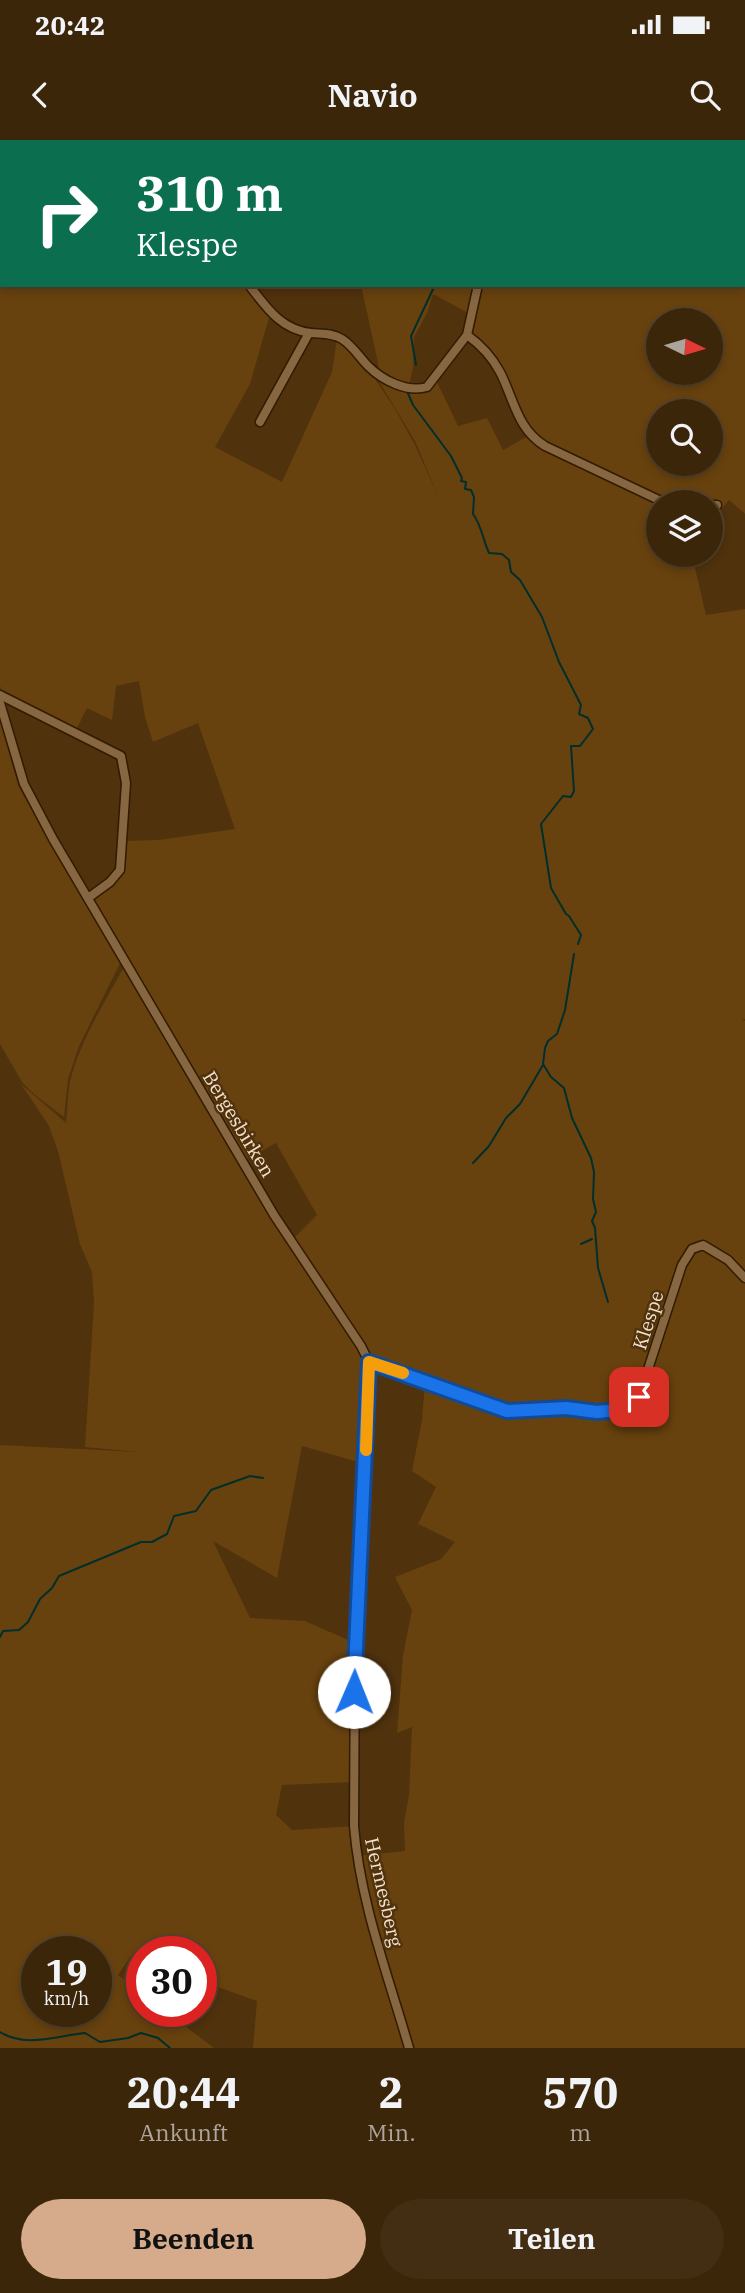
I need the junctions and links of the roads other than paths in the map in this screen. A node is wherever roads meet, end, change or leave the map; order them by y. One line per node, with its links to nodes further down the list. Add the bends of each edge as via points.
1 (252, 287): 3 (street, via 282,323)
2 (478, 287): 4 (street)
3 (310, 333): 4 (street, via 340,337 380,375 415,389 427,387); 5 (street)
4 (467, 335): 6 (street, via 491,358 530,435)
5 (260, 422)
6 (646, 494)
7 (0, 695): 9 (street, via 121,756 126,783 120,870)
8 (0, 703): 9 (street, Bergesbirken, via 24,784)
9 (88, 898): 11 (street, Bergesbirken, via 274,1215)
10 (745, 1279): 11 (street, Klespe, via 717,1251 703,1245 692,1249 682,1265 639,1397 616,1410 507,1411)
11 (369, 1362): 12 (street, Hermesberg, via 355,1643 354,1826 363,1889)
12 (409, 2048)

